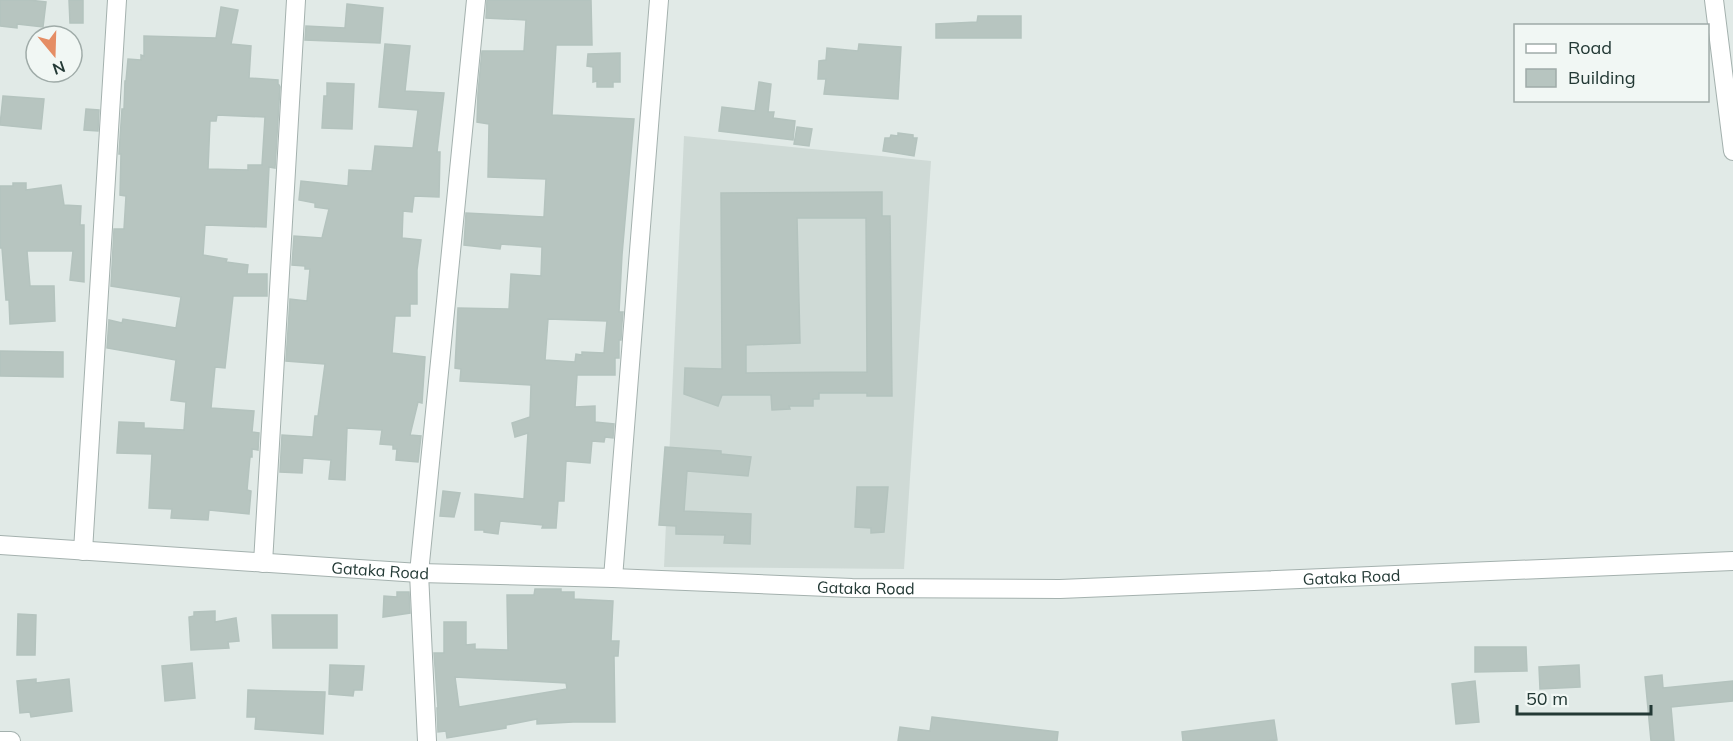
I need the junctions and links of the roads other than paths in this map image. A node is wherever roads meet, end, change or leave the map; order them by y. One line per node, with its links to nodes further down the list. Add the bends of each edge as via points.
1 (117, 0): 8 (street)
2 (296, 0): 10 (street)
3 (477, 0): 11 (street)
4 (659, 0): 12 (street)
5 (1714, 0): 6 (street)
6 (1733, 151)
7 (0, 545): 8 (street, Gataka Road)
8 (83, 551): 10 (street, Gataka Road)
9 (1733, 561): 12 (street, Gataka Road, via 1060,589 852,588)
10 (263, 563): 11 (street, Gataka Road)
11 (419, 573): 12 (street, Gataka Road); 15 (street)
12 (613, 578)
13 (0, 741): 14 (street)
14 (11, 741)
15 (427, 741)

